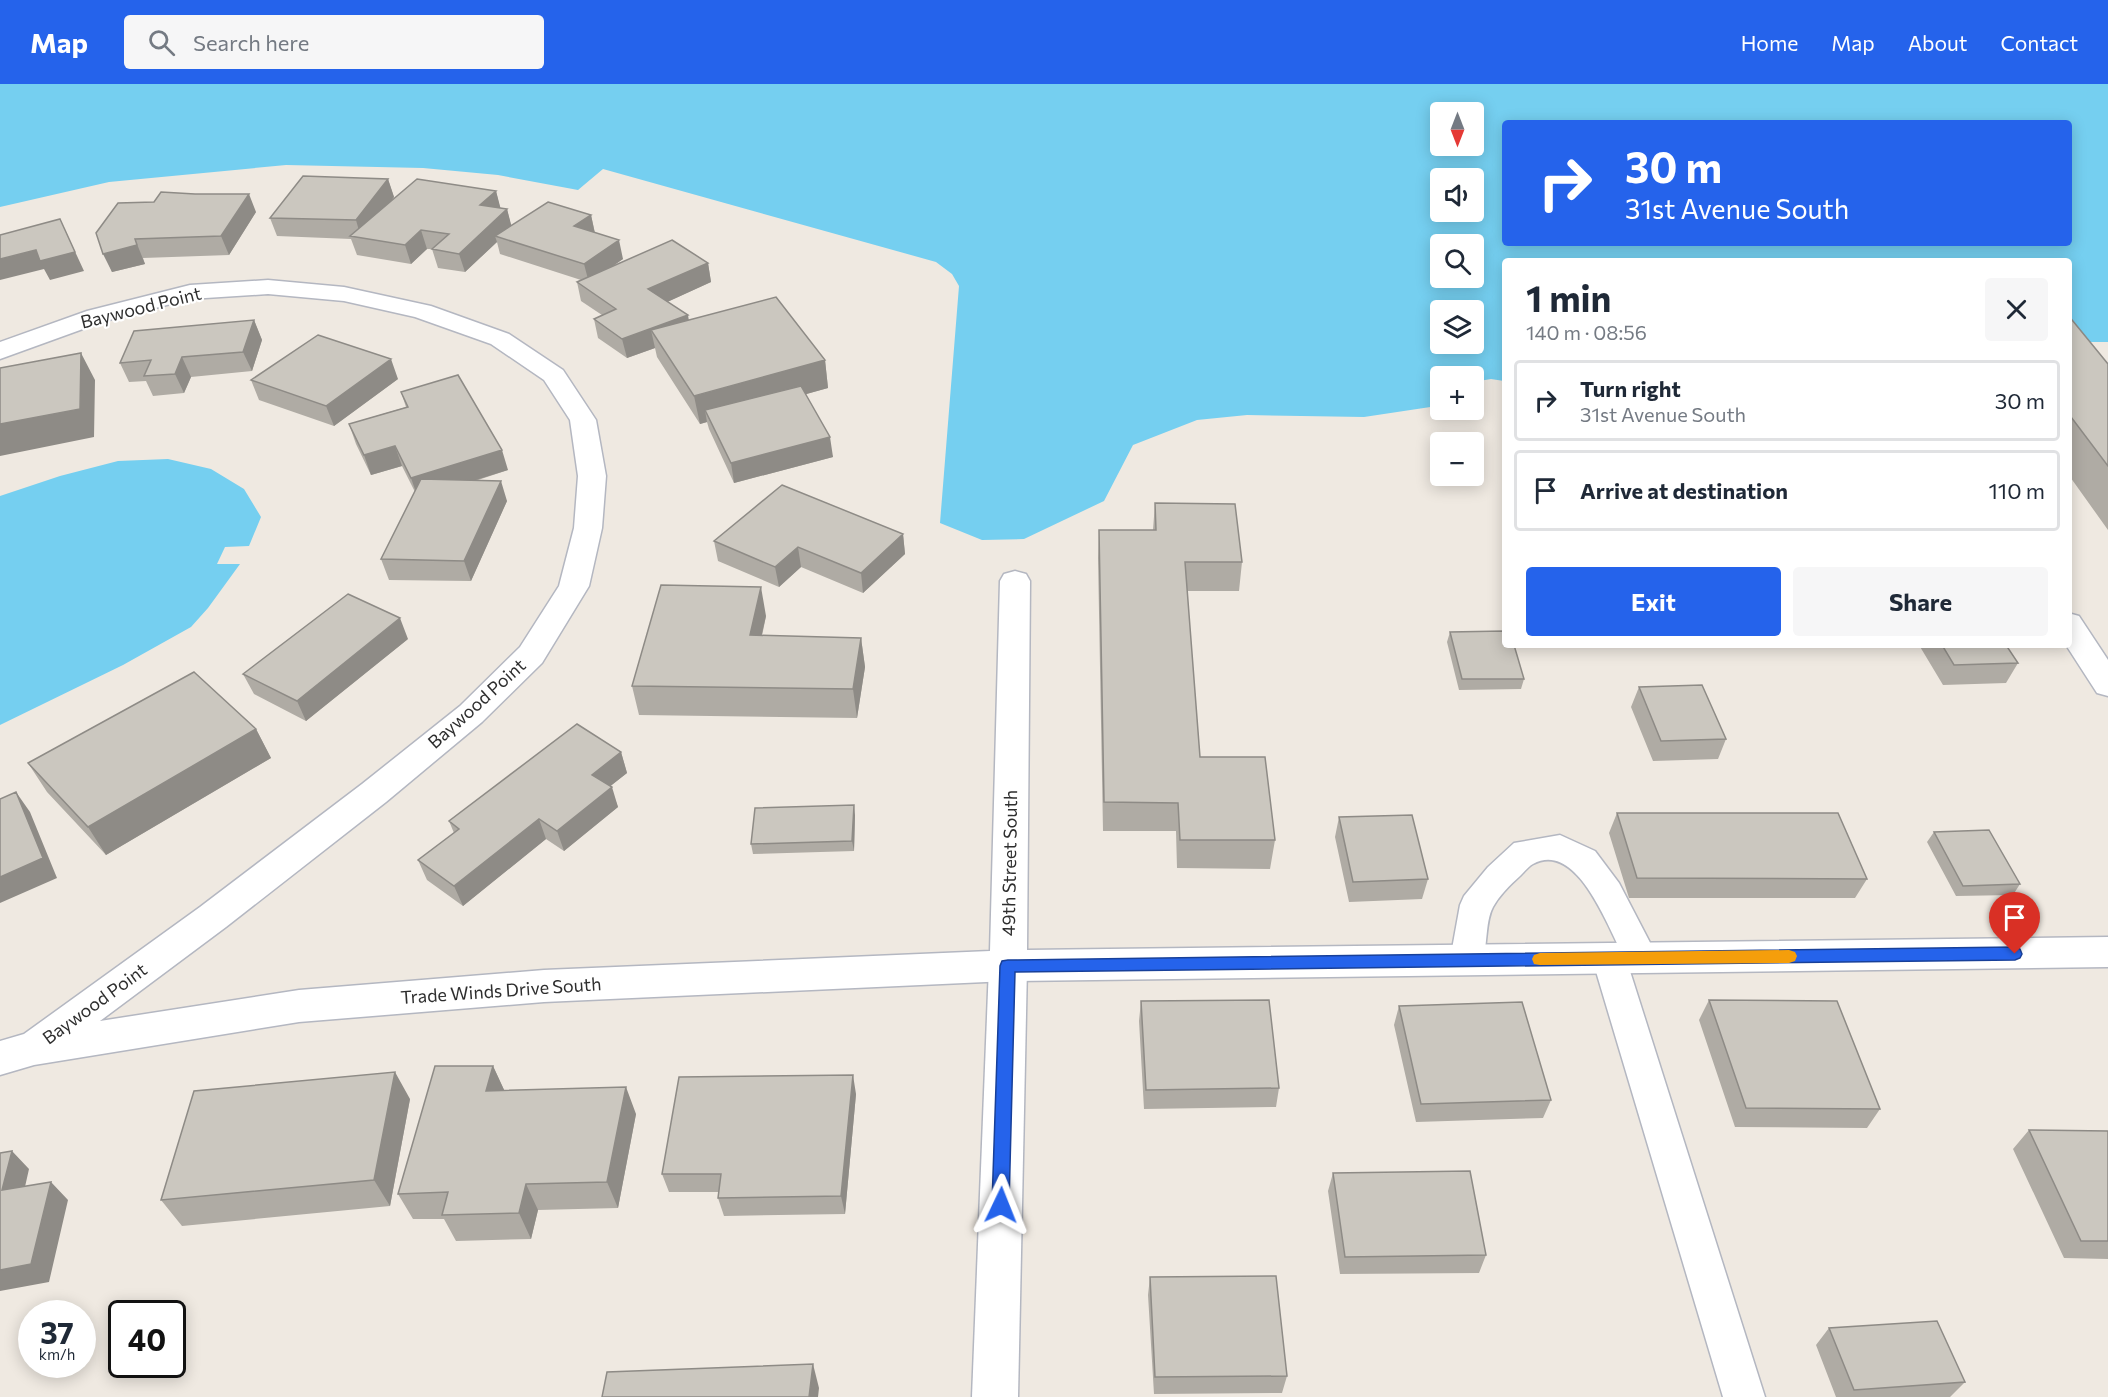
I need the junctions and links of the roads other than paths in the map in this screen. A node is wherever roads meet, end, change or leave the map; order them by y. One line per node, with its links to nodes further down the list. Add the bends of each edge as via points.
1 (0, 351): 9 (street, Baywood Point, via 96,316 190,292 268,287 344,294 422,311 500,339 554,375 583,420 592,476 588,528 574,586 531,655 471,714 374,793 213,917)
2 (1015, 581): 8 (street, 49th Street South)
3 (2072, 629): 4 (street)
4 (2108, 685)
5 (2108, 952): 6 (street, Trade Winds Drive South)
6 (1625, 958): 7 (street, Trade Winds Drive South); 7 (lane, via 1607,892 1584,860 1560,847 1525,852 1499,876 1476,905); 11 (lane)
7 (1467, 960): 8 (street, Trade Winds Drive South)
8 (1008, 966): 9 (street, Trade Winds Drive South, via 544,986 311,1005); 10 (street, 49th Street South)
9 (17, 1053)
10 (995, 1397)
11 (1744, 1397)

